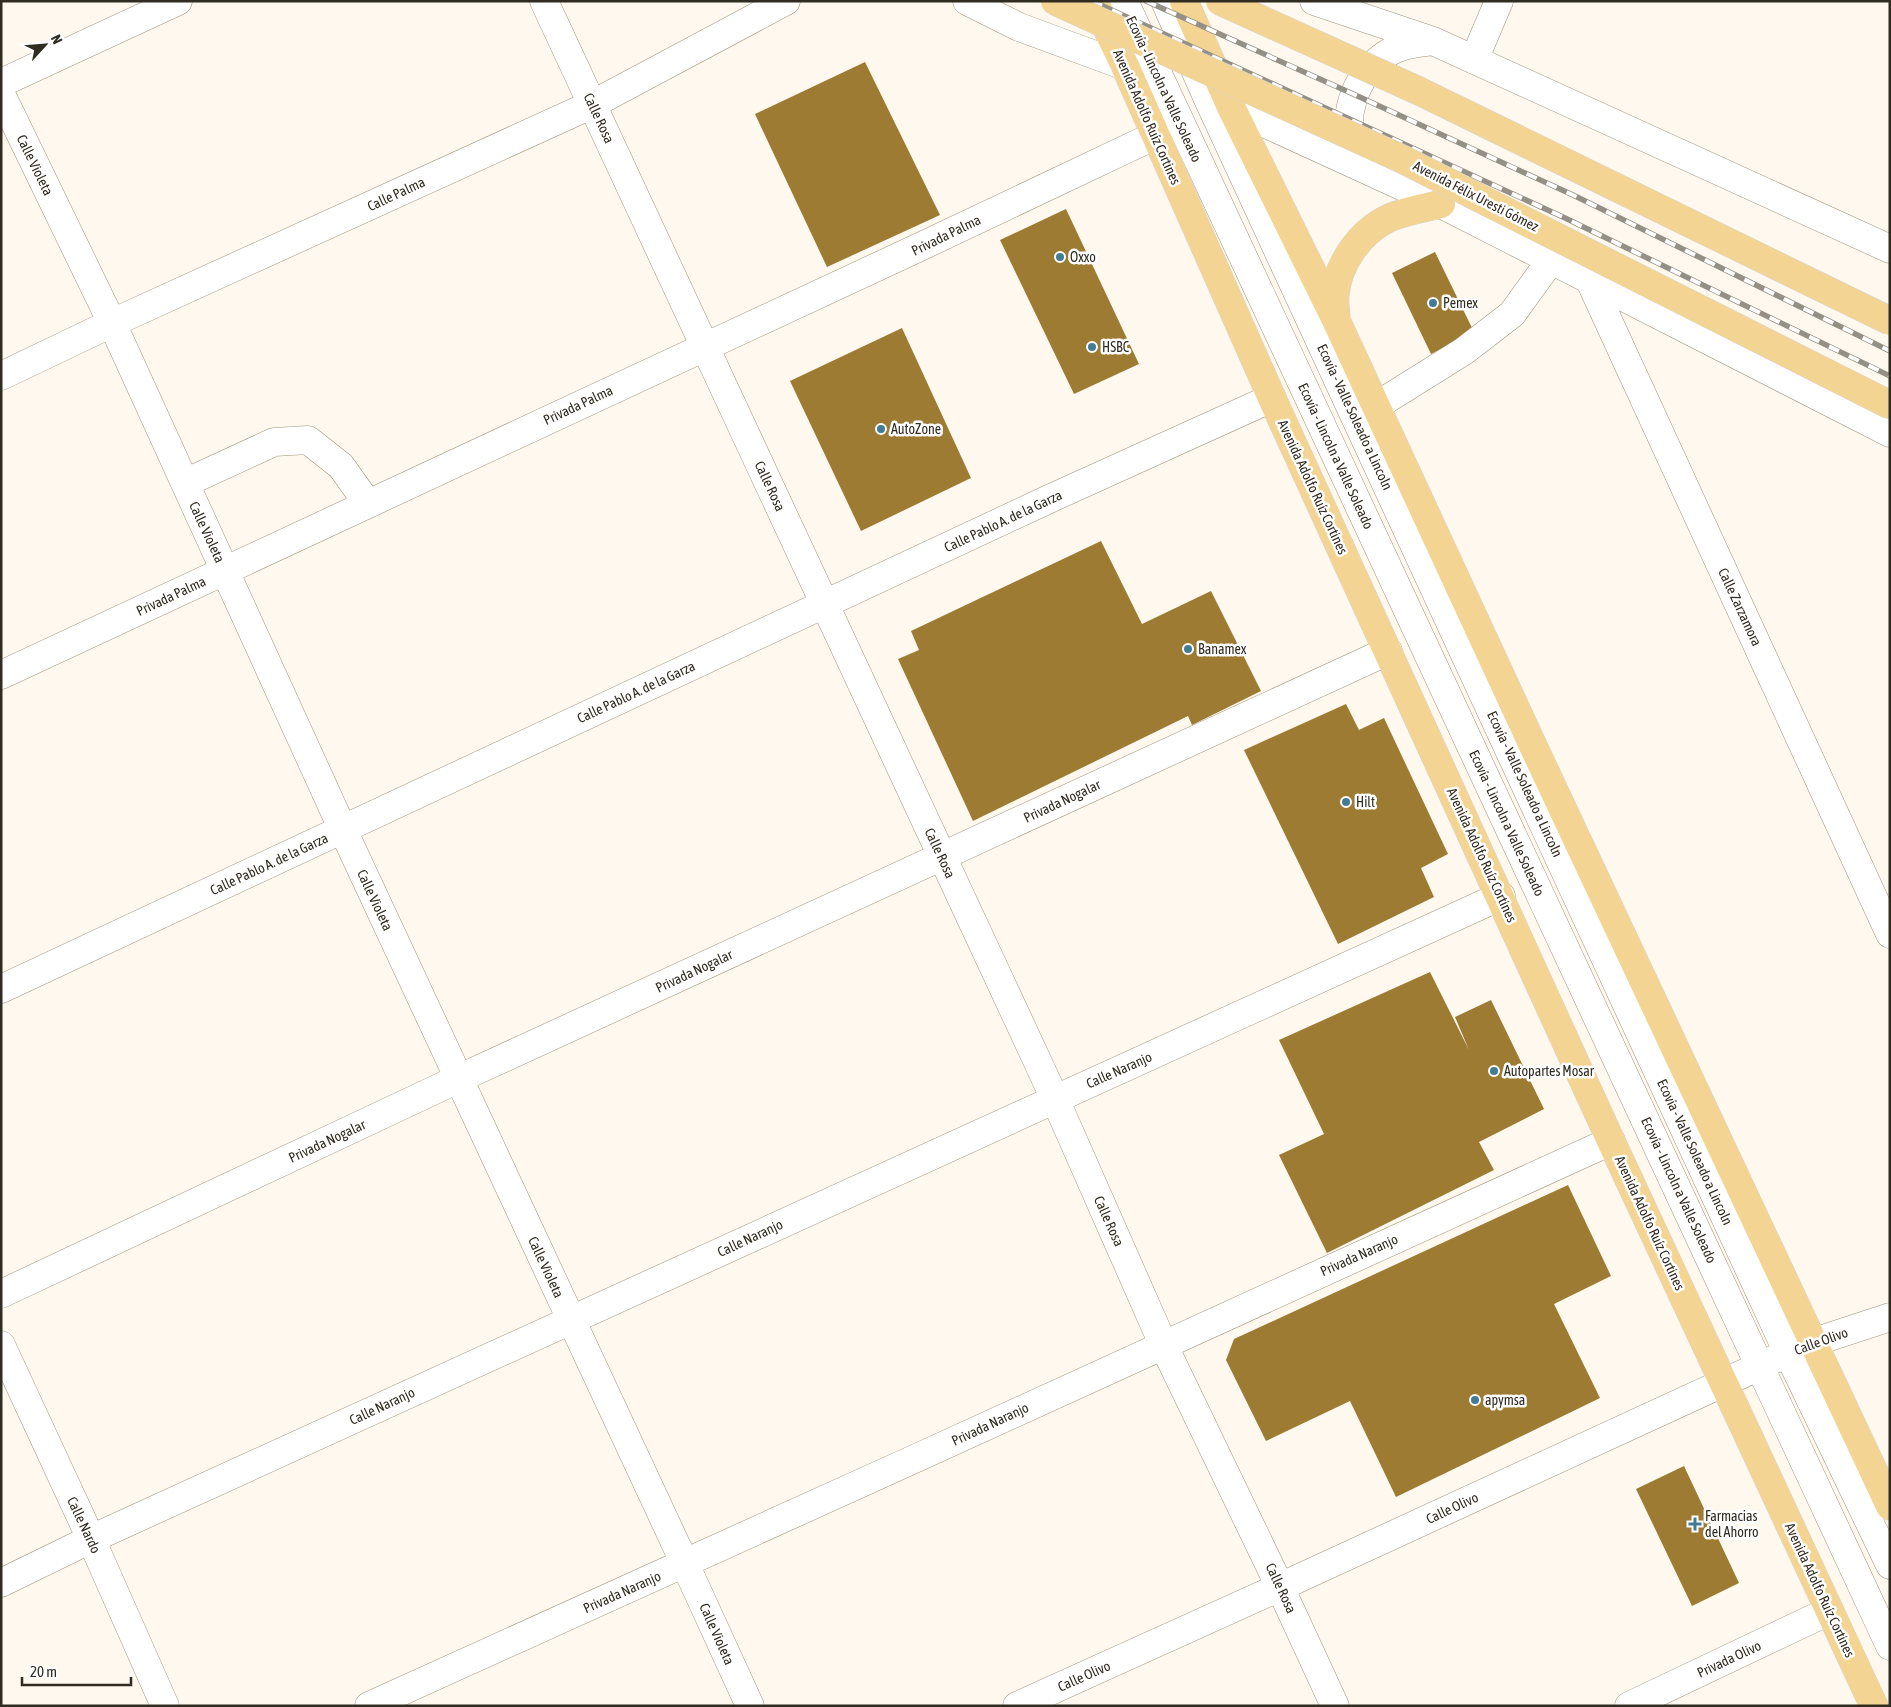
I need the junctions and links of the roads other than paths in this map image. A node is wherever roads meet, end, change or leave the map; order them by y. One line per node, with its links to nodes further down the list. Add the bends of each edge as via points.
1 (178, 1): 17 (street)
2 (544, 1): 20 (street, Calle Rosa)
3 (786, 1): 20 (street, Calle Palma)
4 (966, 1): 15 (street, via 1019,26)
5 (1055, 1): 33 (main road, Avenida Félix Uresti Gómez, bridge, via 1402,158)
6 (1094, 1): 15 (main road, Avenida Adolfo Ruíz Cortines)
7 (1124, 1): 16 (street, Ecovía - Lincoln a Valle Soleado)
8 (1165, 1): 19 (street, Ecovía - Valle Soleado a Lincoln)
9 (1184, 1): 19 (main road)
10 (1220, 1): 28 (main road, bridge, via 1418,91)
11 (1314, 1): 13 (street)
12 (1499, 1): 14 (street)
13 (1433, 41): 14 (street); 22 (street, via 1408,44 1386,55 1367,71 1355,92 1348,117 1349,142)
14 (1474, 60): 24 (street)
15 (1125, 66): 16 (street); 21 (main road, Avenida Adolfo Ruíz Cortines)
16 (1159, 78): 19 (street); 57 (street, Ecovía - Lincoln a Valle Soleado)
17 (1, 83)
18 (1, 94): 29 (street, Calle Violeta)
19 (1219, 102): 22 (street); 27 (main road); 56 (street, Ecovía - Valle Soleado a Lincoln)
20 (593, 104): 29 (street, Calle Palma); 30 (street, Calle Rosa)
21 (1156, 135): 30 (street, Privada Palma); 32 (main road, Avenida Adolfo Ruíz Cortines)
22 (1358, 165): 23 (street)
23 (1441, 204): 25 (street); 27 (main road, via 1389,218 1368,231 1340,271 1335,295)
24 (1890, 249)
25 (1551, 260): 26 (street); 34 (street, via 1512,314 1464,352)
26 (1590, 281): 35 (street); 45 (street, Calle Zarzamora)
27 (1336, 320): 34 (main road)
28 (1890, 321)
29 (112, 323): 31 (street, Calle Palma); 36 (street, Calle Violeta)
30 (704, 346): 37 (street, Privada Palma); 39 (street, Calle Rosa)
31 (1, 376)
32 (1272, 398): 39 (street, Calle Pablo A. de la Garza); 40 (main road, Avenida Adolfo Ruíz Cortines)
33 (1890, 405)
34 (1376, 406): 53 (main road)
35 (1890, 433)
36 (185, 483): 37 (street, via 274,442 308,440 341,466); 38 (street, Calle Violeta)
37 (368, 504): 38 (street, Privada Palma)
38 (225, 570): 41 (street, Privada Palma); 42 (street, Calle Violeta)
39 (826, 603): 42 (street, Calle Pablo A. de la Garza); 43 (street, Calle Rosa)
40 (1388, 651): 43 (street, Privada Nogalar); 44 (main road, Avenida Adolfo Ruíz Cortines)
41 (1, 675)
42 (343, 830): 46 (street, Calle Pablo A. de la Garza); 47 (street, Calle Violeta)
43 (941, 857): 47 (street, Privada Nogalar); 48 (street, Calle Rosa)
44 (1501, 896): 48 (street, Calle Naranjo); 49 (main road, Avenida Adolfo Ruíz Cortines)
45 (1890, 934)
46 (1, 989)
47 (458, 1080): 50 (street, Privada Nogalar); 52 (street, Calle Violeta)
48 (1055, 1099): 52 (street, Calle Naranjo); 54 (street, Calle Rosa)
49 (1611, 1141): 54 (street, Privada Naranjo); 58 (main road, Avenida Adolfo Ruíz Cortines)
50 (1, 1294)
51 (1890, 1317): 53 (street, Calle Olivo)
52 (571, 1320): 60 (street, Calle Naranjo); 61 (street, Calle Violeta)
53 (1814, 1342): 56 (street, Calle Olivo); 59 (main road)
54 (1163, 1344): 61 (street, Privada Naranjo); 64 (street, Calle Rosa)
55 (1, 1345): 60 (street, Calle Nardo)
56 (1788, 1353): 57 (street, Calle Olivo); 62 (street, Ecovía - Valle Soleado a Lincoln)
57 (1761, 1366): 58 (street, Calle Olivo); 66 (street, Ecovía - Lincoln a Valle Soleado)
58 (1725, 1383): 64 (street, Calle Olivo); 65 (main road, Avenida Adolfo Ruíz Cortines)
59 (1890, 1506)
60 (91, 1539): 63 (street, Calle Naranjo); 67 (street, Calle Nardo)
61 (685, 1564): 68 (street, Privada Naranjo); 69 (street, Calle Violeta)
62 (1890, 1565)
63 (1, 1583)
64 (1280, 1587): 70 (street, Calle Olivo); 71 (street, Calle Rosa)
65 (1829, 1612): 72 (street, Privada Olivo); 73 (main road, Avenida Adolfo Ruíz Cortines)
66 (1890, 1646)
67 (165, 1706)
68 (369, 1706)
69 (750, 1706)
70 (1017, 1706)
71 (1335, 1706)
72 (1629, 1706)
73 (1874, 1706)

